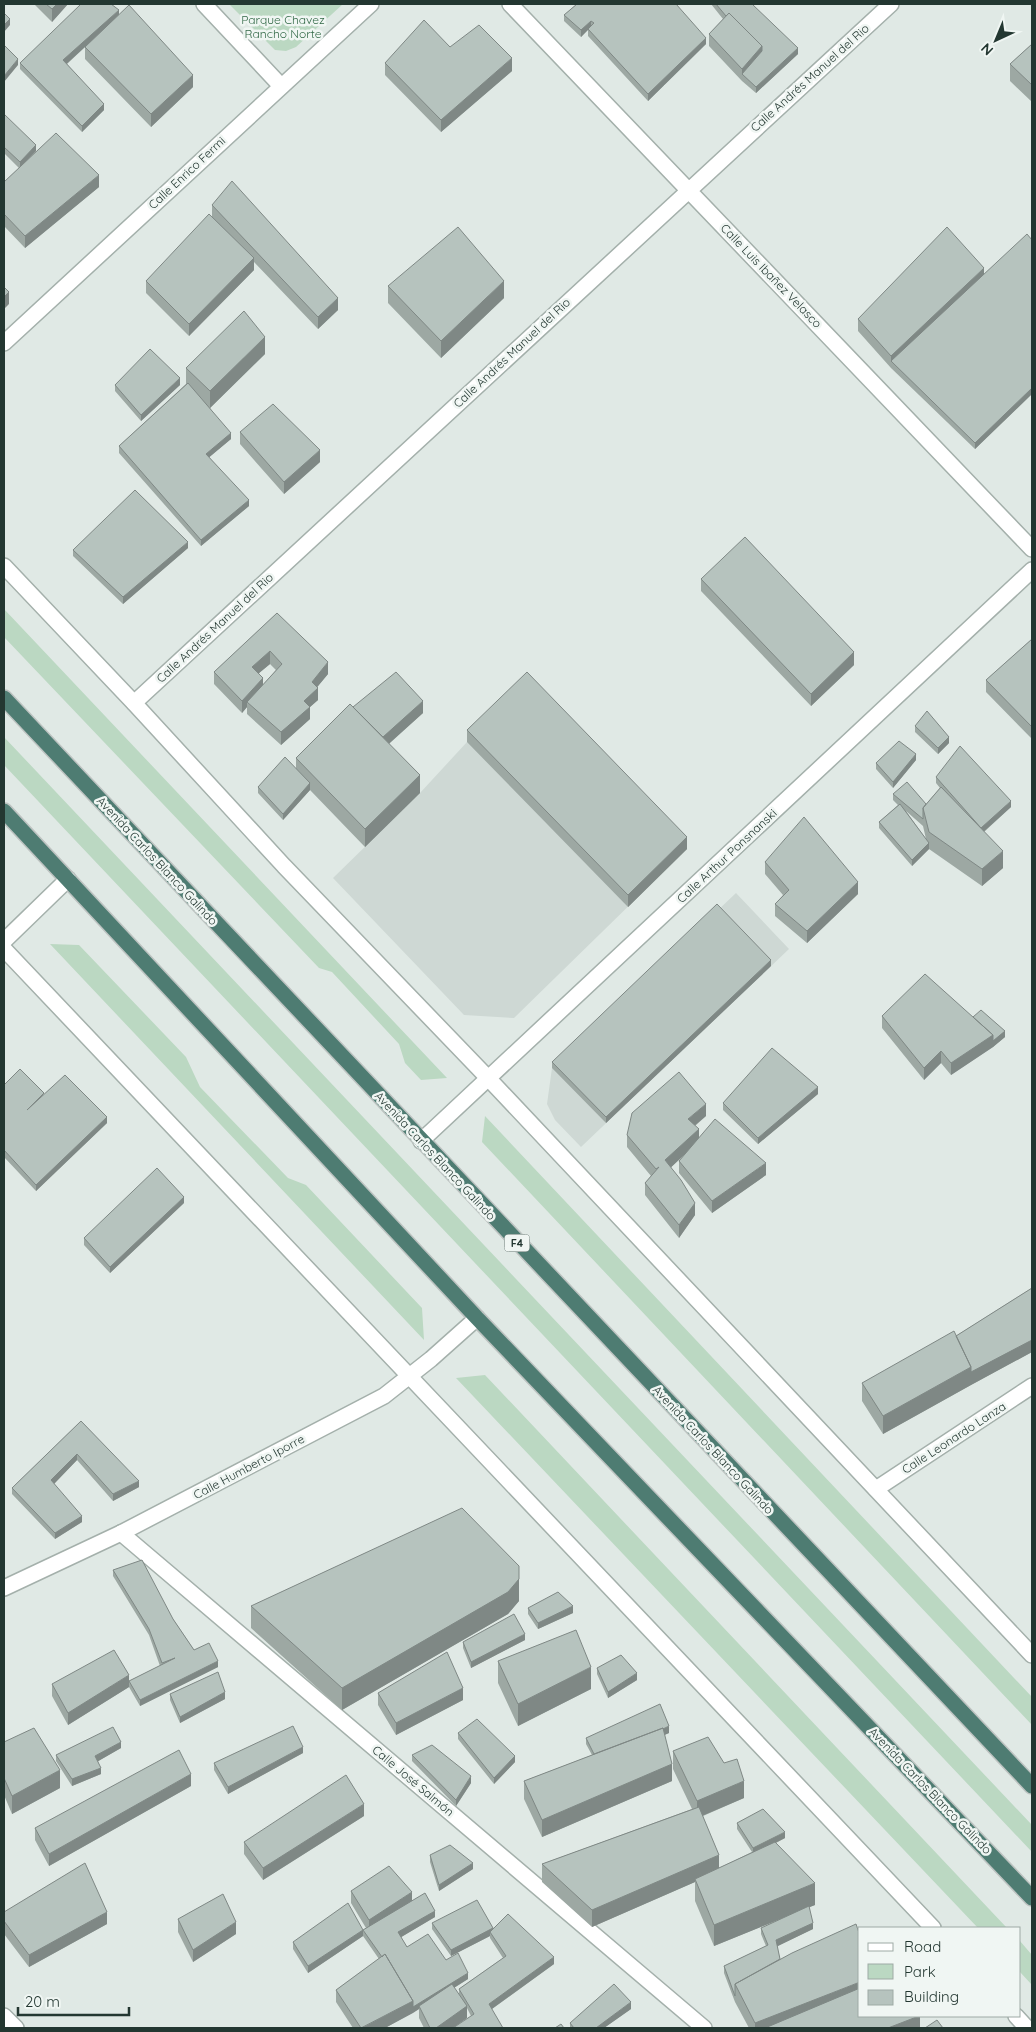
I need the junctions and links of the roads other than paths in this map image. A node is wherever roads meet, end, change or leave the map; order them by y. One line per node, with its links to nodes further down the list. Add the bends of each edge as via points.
1 (204, 4): 5 (street)
2 (371, 4): 5 (street, Calle Enrico Fermi)
3 (510, 4): 6 (street, Calle Luis Ibañez Velasco)
4 (891, 4): 6 (street, Calle Andrés Manuel del Rio)
5 (281, 86): 7 (street, Calle Enrico Fermi)
6 (688, 189): 8 (street, Calle Luis Ibañez Velasco); 12 (street, Calle Andrés Manuel del Rio)
7 (4, 342)
8 (1032, 549)
9 (4, 566): 12 (street)
10 (1032, 570): 17 (street, Calle Arthur Ponsnanski)
11 (4, 698): 18 (highway, Avenida Carlos Blanco Galindo / F4)
12 (134, 703): 17 (street, via 284,866)
13 (4, 811): 14 (highway, Avenida Carlos Blanco Galindo)
14 (68, 879): 15 (street); 19 (highway, Avenida Carlos Blanco Galindo)
15 (4, 941)
16 (4, 949): 20 (street)
17 (488, 1078): 18 (street, Calle Arthur Ponsnanski); 22 (street)
18 (421, 1141): 26 (highway, Avenida Carlos Blanco Galindo / F4)
19 (477, 1318): 20 (street, Calle Humberto Iporre); 27 (highway, Avenida Carlos Blanco Galindo)
20 (410, 1376): 23 (street, Calle Humberto Iporre, via 384,1396); 28 (street)
21 (1032, 1386): 22 (street, Calle Leonardo Lanza)
22 (876, 1489): 25 (street)
23 (121, 1533): 24 (street, Calle Humberto Iporre); 32 (street, Calle José Salmón)
24 (4, 1588)
25 (1032, 1655)
26 (1032, 1786)
27 (1032, 1898)
28 (932, 1927)
29 (4, 2016): 31 (street)
30 (1017, 2017): 33 (street)
31 (16, 2028)
32 (704, 2028)
33 (1027, 2028)

